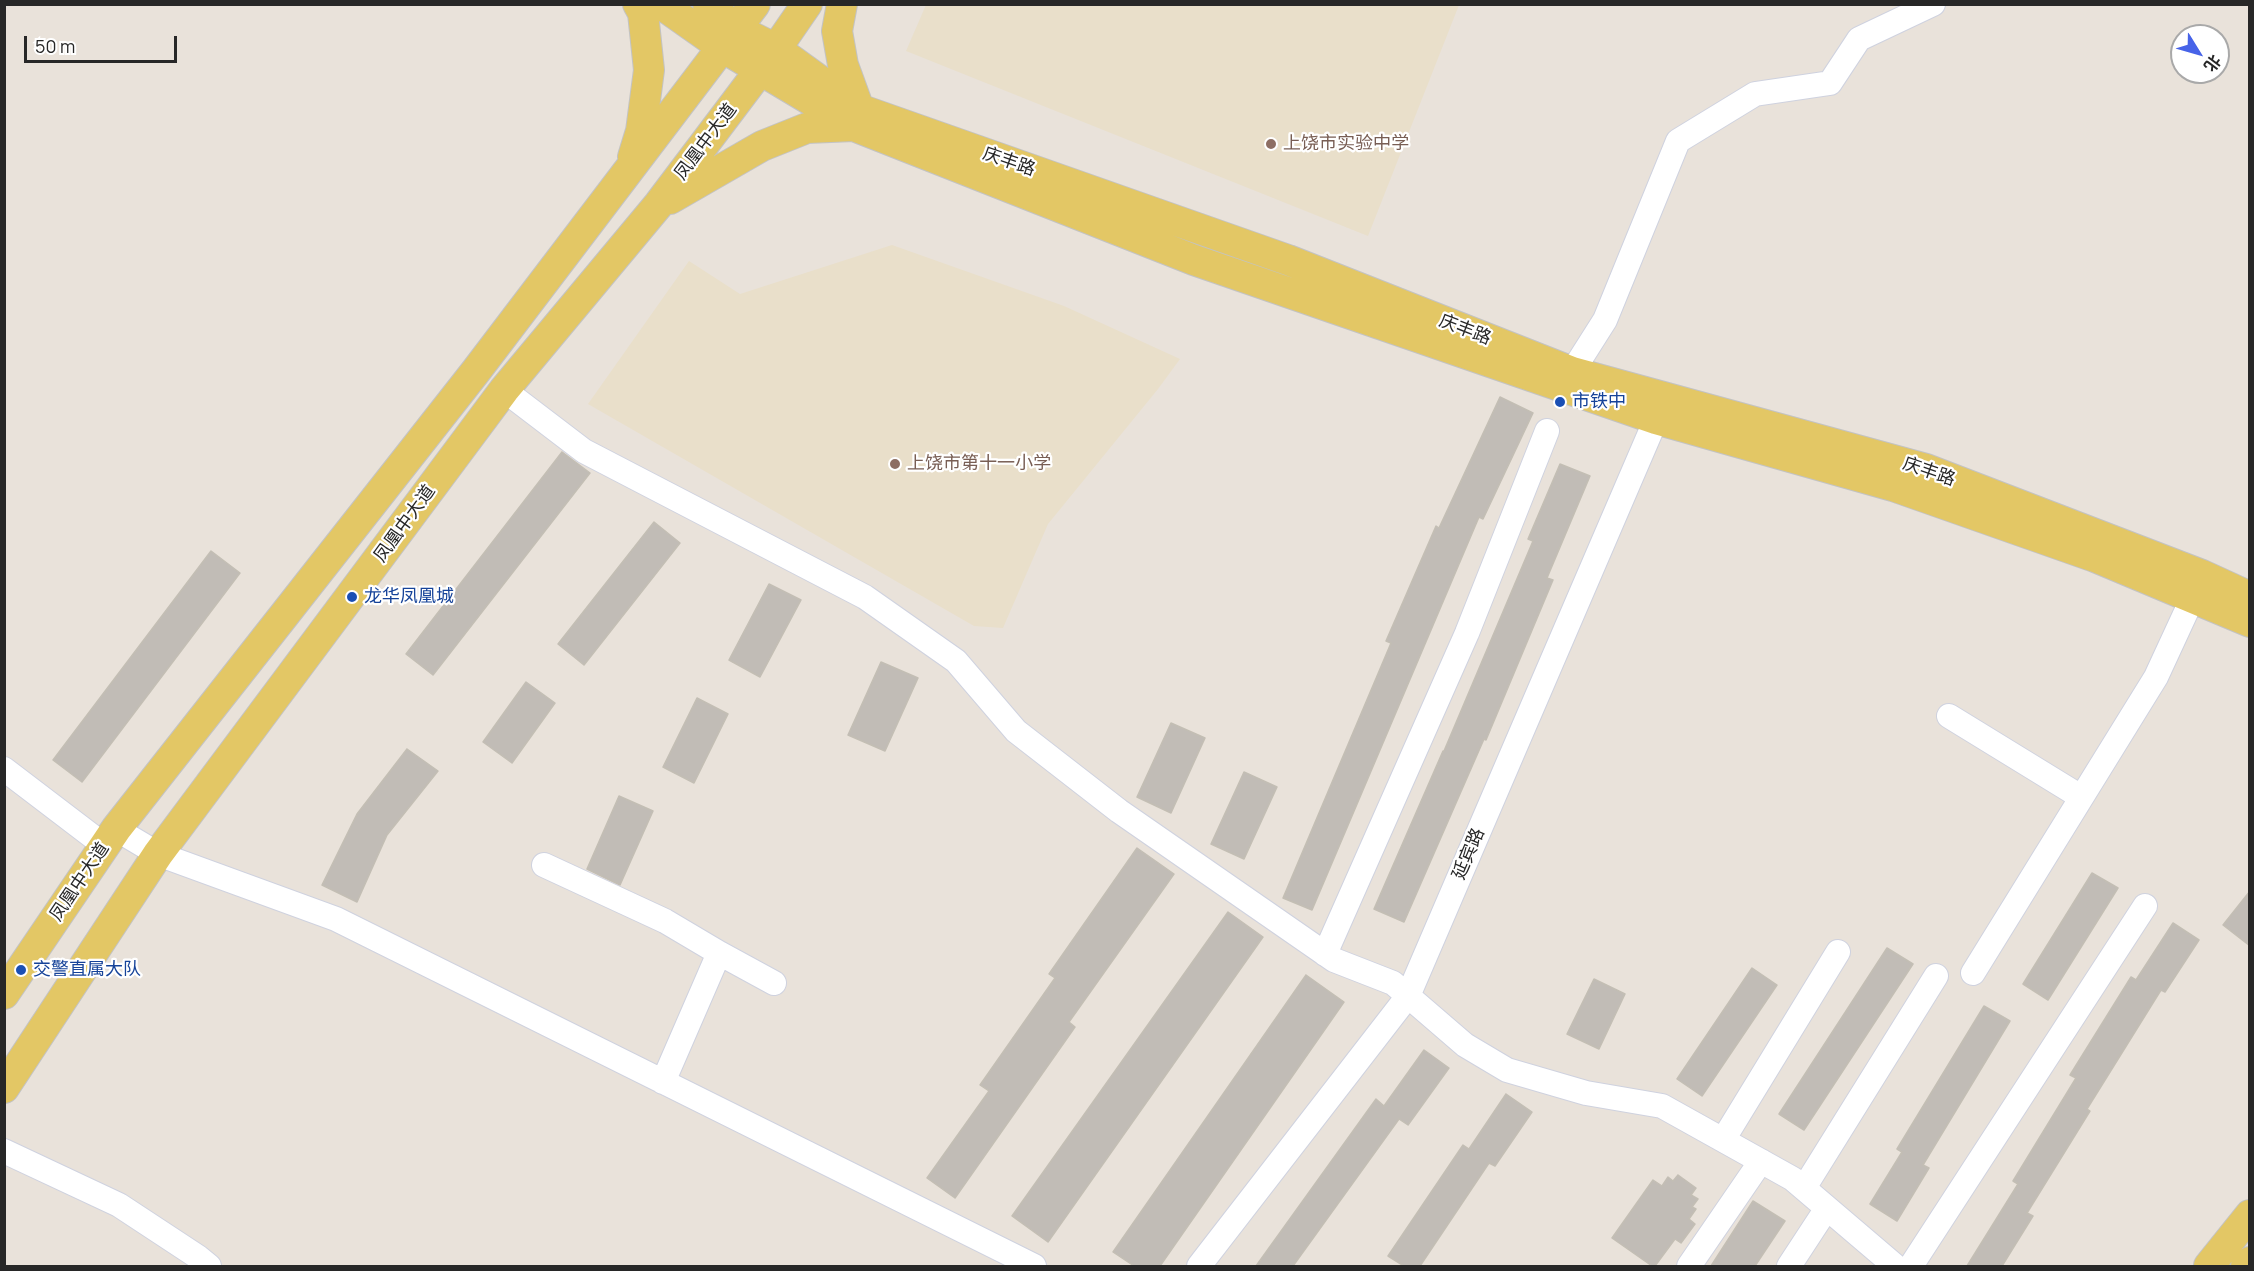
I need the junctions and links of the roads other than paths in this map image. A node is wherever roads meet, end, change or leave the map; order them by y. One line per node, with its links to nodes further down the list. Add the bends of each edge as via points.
1 (638, 4): 11 (main road, via 643,13 650,70 641,131)
2 (660, 4): 8 (main road)
3 (708, 4): 8 (main road, 庆丰路)
4 (755, 4): 8 (main road, 凤凰中大道)
5 (807, 4): 9 (main road, 凤凰中大道)
6 (842, 4): 10 (main road, via 837,31)
7 (1933, 4): 13 (street, via 1859,39 1830,83 1755,94 1678,141 1605,320)
8 (729, 38): 9 (main road, 庆丰路); 11 (main road, 凤凰中大道)
9 (768, 60): 10 (main road, 庆丰路); 12 (main road, 凤凰中大道)
10 (857, 118): 12 (main road, via 807,128 762,146); 13 (main road, 庆丰路, via 1288,260); 15 (main road, via 1194,260)
11 (629, 170): 23 (main road, 凤凰中大道)
12 (659, 204): 14 (main road, 凤凰中大道)
13 (1572, 372): 15 (main road, 庆丰路)
14 (504, 390): 24 (main road, 凤凰中大道); 29 (street, via 584,451 865,597 956,662 1035,746 1119,811)
15 (1660, 408): 17 (main road, 庆丰路, via 1926,469); 34 (street, 延宾路)
16 (1547, 431): 29 (street, via 1467,633)
17 (2198, 587): 18 (main road, 庆丰路); 19 (main road); 22 (street, via 2156,677)
18 (2250, 597)
19 (2250, 622)
20 (1949, 716): 22 (street)
21 (4, 769): 23 (street)
22 (2081, 797): 30 (street)
23 (111, 838): 24 (street); 33 (main road, 凤凰中大道)
24 (158, 854): 35 (street, via 336,919); 36 (main road, 凤凰中大道)
25 (544, 865): 28 (street, via 665,921)
26 (2145, 906): 50 (street)
27 (1838, 952): 37 (street)
28 (718, 953): 32 (street); 35 (street)
29 (1325, 954): 34 (street, via 1393,983)
30 (1973, 973)
31 (1936, 976): 40 (street)
32 (774, 983)
33 (4, 994)
34 (1408, 996): 37 (street, via 1465,1045 1507,1070 1586,1093 1662,1106); 46 (street, 延宾路)
35 (663, 1082): 45 (street)
36 (4, 1088)
37 (1723, 1140): 39 (street)
38 (4, 1151): 44 (street, via 119,1205)
39 (1761, 1161): 40 (street); 47 (street)
40 (1804, 1188): 41 (street)
41 (1827, 1208): 48 (street); 49 (street)
42 (2250, 1215): 51 (main road)
43 (2250, 1262): 52 (main road)
44 (209, 1266)
45 (1034, 1266)
46 (1199, 1266)
47 (1689, 1266)
48 (1789, 1266)
49 (1895, 1266)
50 (1911, 1266)
51 (2209, 1266)
52 (2246, 1266)

